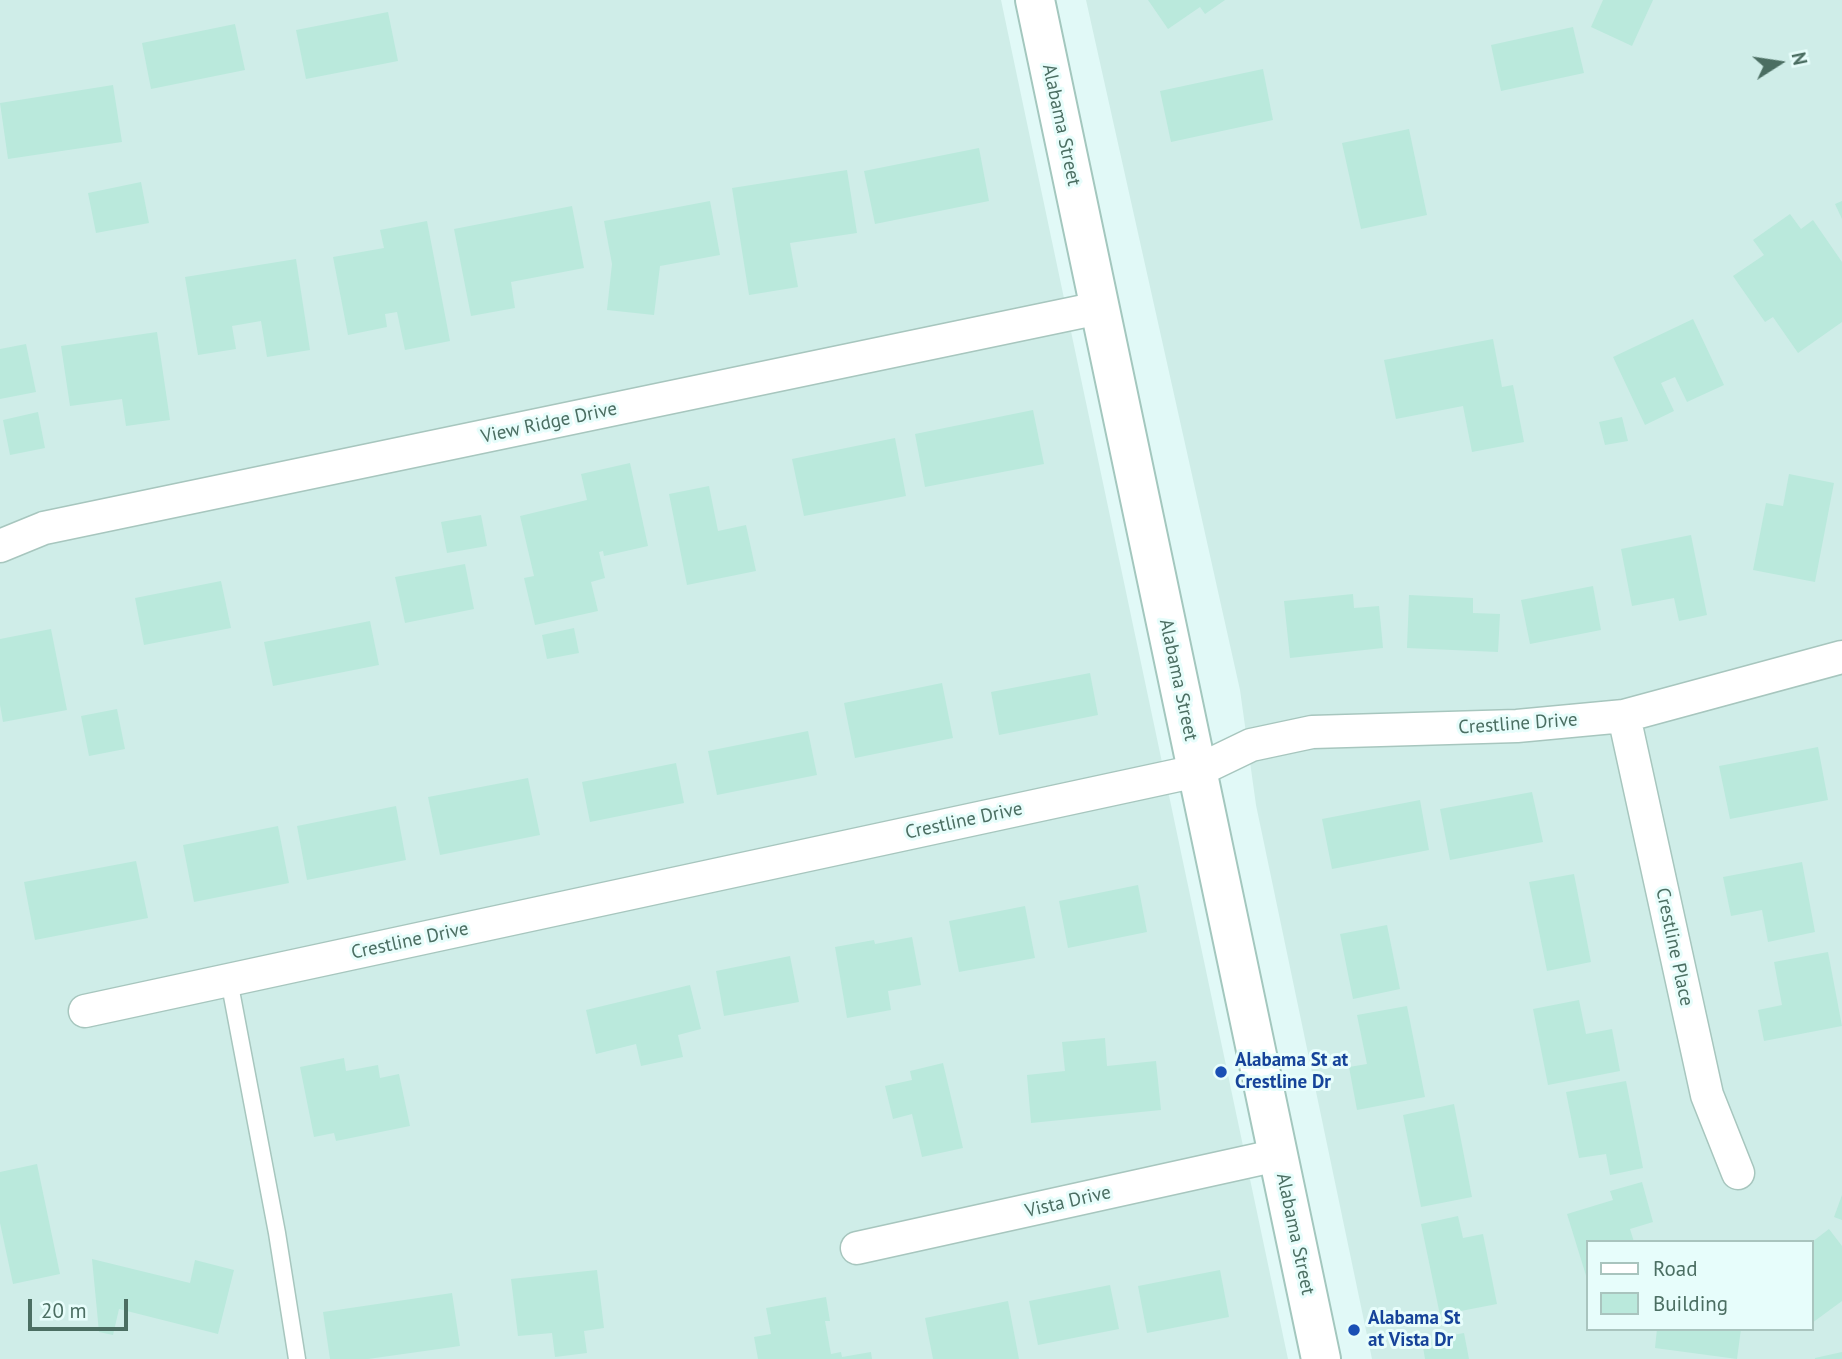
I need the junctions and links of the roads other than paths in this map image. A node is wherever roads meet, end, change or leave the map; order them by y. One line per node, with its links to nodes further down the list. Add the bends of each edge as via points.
1 (1035, 0): 2 (main road, Alabama Street)
2 (1099, 308): 3 (street, View Ridge Drive, via 44,528); 6 (main road, Alabama Street)
3 (0, 546)
4 (1842, 657): 5 (street, Crestline Drive)
5 (1624, 716): 6 (street, Crestline Drive, via 1517,726 1312,732 1251,745); 10 (street, Crestline Place, via 1707,1095)
6 (1197, 771): 7 (street, Crestline Drive); 9 (main road, Alabama Street)
7 (229, 980): 8 (street, Crestline Drive); 12 (lane)
8 (85, 1011)
9 (1278, 1155): 11 (street, Vista Drive); 13 (main road, Alabama Street)
10 (1738, 1173)
11 (857, 1248)
12 (297, 1359)
13 (1321, 1359)

